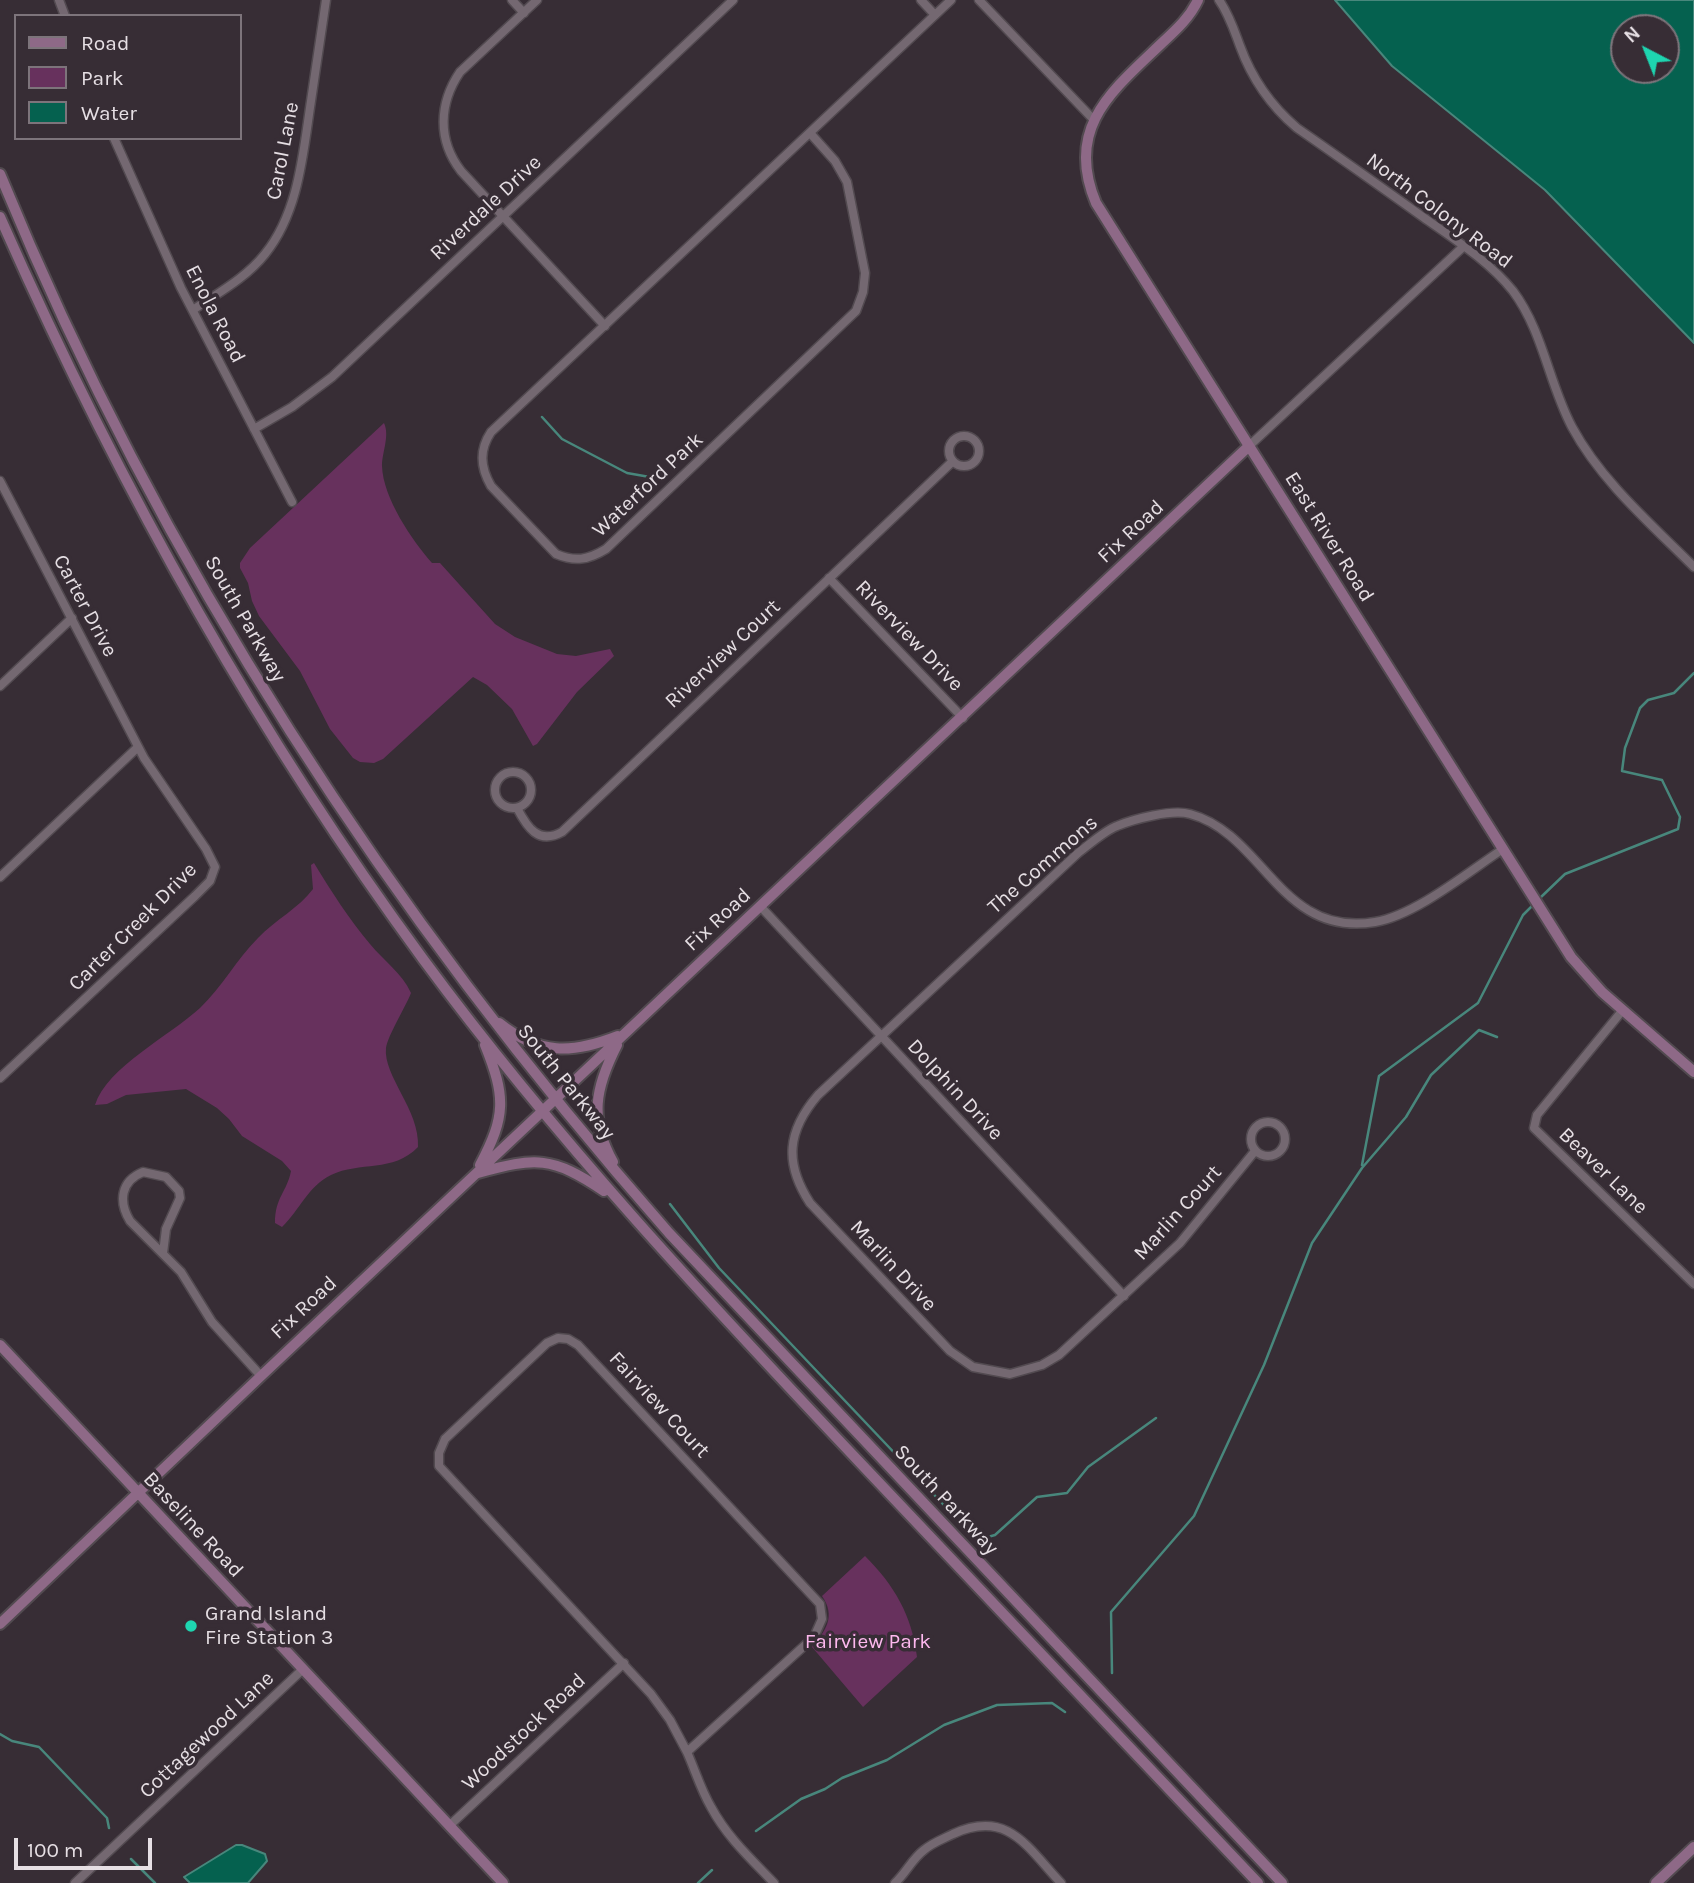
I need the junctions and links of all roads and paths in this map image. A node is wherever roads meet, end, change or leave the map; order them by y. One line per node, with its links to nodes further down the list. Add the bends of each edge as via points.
1 (326, 0): 19 (street, Carol Lane, via 299,173 284,225 254,267)
2 (512, 0): 10 (street)
3 (537, 0): 10 (street)
4 (733, 0): 16 (street, Riverdale Drive)
5 (921, 0): 11 (street)
6 (951, 0): 11 (street, Waterford Park)
7 (979, 0): 12 (street)
8 (1198, 0): 12 (main road, East River Road, via 1185,20 1113,90)
9 (1219, 0): 18 (street, North Colony Road, via 1253,75 1282,116)
10 (524, 13): 16 (street, via 460,72 445,101 443,116 453,160)
11 (935, 15): 13 (street, Waterford Park)
12 (1093, 120): 22 (main road, East River Road, via 1086,165 1097,202)
13 (810, 133): 20 (street, Waterford Park); 20 (street, Waterford Park, via 847,182 865,274 856,311 606,549 594,556 566,558 549,549 491,485 482,458 491,432)
14 (115, 140): 19 (street, Enola Road)
15 (0, 174): 38 (main road, South Parkway, via 115,424 223,623 355,831)
16 (503, 216): 20 (street); 21 (street, Riverdale Drive, via 332,377)
17 (0, 217): 40 (main road, South Parkway, via 92,416 216,643 336,835)
18 (1464, 246): 22 (street, Fix Road); 28 (street, North Colony Road, via 1497,274 1521,303 1562,407 1585,448 1622,494)
19 (193, 310): 21 (street, Enola Road)
20 (605, 326)
21 (254, 429): 26 (street, Enola Road)
22 (1249, 446): 32 (main road, Fix Road); 35 (main road, East River Road)
23 (953, 461): 29 (street, Riverview Court)
24 (0, 481): 25 (street, Carter Drive)
25 (10, 501): 27 (street); 30 (street, Carter Drive)
26 (292, 502)
27 (0, 506)
28 (1694, 567)
29 (829, 578): 32 (street, Riverview Drive); 34 (street, Riverview Court, via 562,832 549,837 533,832)
30 (72, 618): 31 (street); 33 (street, Carter Drive)
31 (0, 686)
32 (962, 718): 37 (main road, Fix Road)
33 (138, 747): 36 (street); 44 (street, Carter Creek Drive, via 210,855 215,867 212,877)
34 (517, 808): 34 (street, Riverview Court, via 529,798 530,786 522,775 506,773 496,783 495,795 503,805)
35 (1503, 849): 39 (main road, East River Road, via 1582,972); 42 (street, The Commons, via 1407,911 1374,922 1346,922 1327,919 1301,906 1227,832 1188,813 1157,815 1116,826 1078,853)
36 (0, 877)
37 (761, 907): 41 (main road, Fix Road); 42 (street, Dolphin Drive)
38 (484, 1010): 41 (main road, via 523,1039 550,1048 582,1048); 45 (main road, South Parkway)
39 (1622, 1011): 43 (main road, East River Road); 52 (street, Beaver Lane, via 1536,1115 1534,1128)
40 (481, 1033): 46 (main road, South Parkway); 48 (main road, via 498,1079 501,1108 492,1143)
41 (624, 1034): 45 (main road, Fix Road); 49 (main road, via 601,1081 597,1120 605,1148)
42 (880, 1036): 53 (street, Dolphin Drive); 53 (street, Marlin Drive, via 806,1108 794,1137 793,1166 810,1203 917,1317 961,1360 986,1371 1010,1374 1059,1355)
43 (1694, 1072)
44 (0, 1077)
45 (555, 1100): 46 (main road, Fix Road); 49 (main road, South Parkway)
46 (543, 1111): 48 (main road, Fix Road); 50 (main road, South Parkway)
47 (1255, 1152): 47 (street, Marlin Court, via 1277,1153 1285,1142 1281,1128 1266,1122 1254,1128 1250,1141); 53 (street, Marlin Court, via 1180,1243)
48 (475, 1174): 50 (main road, via 524,1162 549,1162 577,1173); 55 (main road, Fix Road)
49 (631, 1190): 69 (main road, South Parkway)
50 (615, 1199): 68 (main road, South Parkway)
51 (163, 1253): 51 (street, via 179,1191 166,1177 143,1172 132,1178 123,1193 124,1212); 55 (street, via 181,1272 212,1322)
52 (1694, 1283)
53 (1125, 1296)
54 (0, 1345): 56 (main road, Baseline Road)
55 (261, 1376): 56 (main road, Fix Road)
56 (136, 1493): 57 (main road, Fix Road); 59 (main road, Baseline Road)
57 (0, 1624)
58 (624, 1663): 60 (street, Fairview Court, via 670,1720); 60 (street, Fairview Court, via 451,1481 438,1460 451,1433 547,1343 558,1338 578,1345 820,1604 822,1619 814,1637); 61 (street, Woodstock Road)
59 (302, 1670): 61 (main road, Baseline Road); 63 (street, Cottagewood Lane)
60 (687, 1752): 65 (street, via 710,1806 733,1841)
61 (449, 1826): 64 (main road, Baseline Road)
62 (1694, 1847): 70 (main road)
63 (75, 1883)
64 (503, 1883)
65 (774, 1883)
66 (895, 1883): 67 (street, via 924,1849 982,1825 1017,1837)
67 (1061, 1883)
68 (1258, 1883)
69 (1282, 1883)
70 (1656, 1883)

